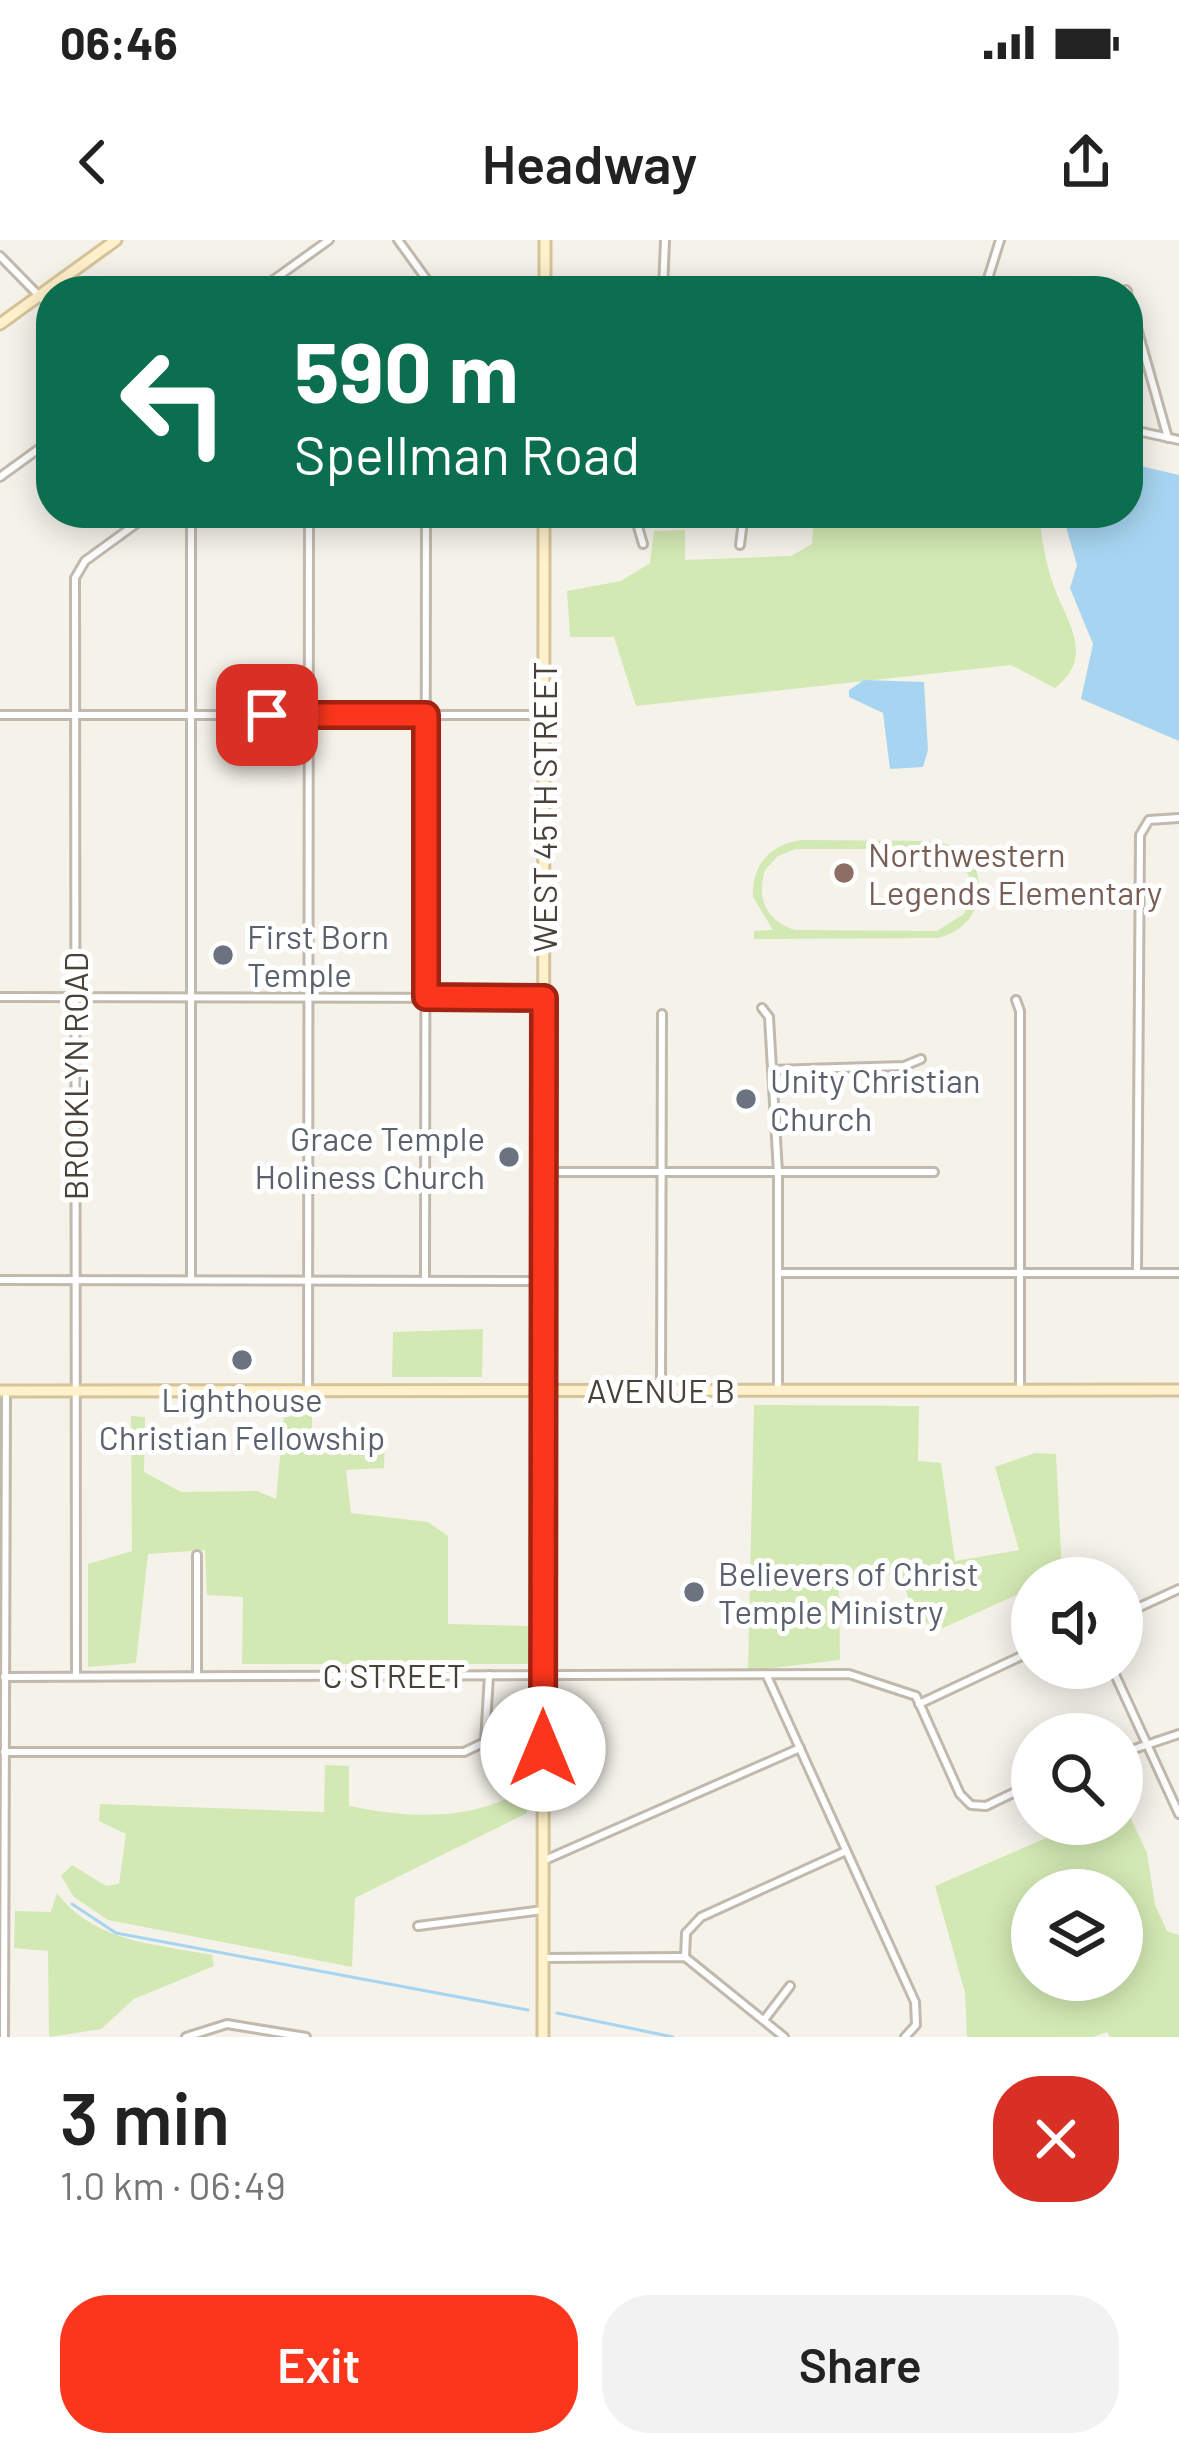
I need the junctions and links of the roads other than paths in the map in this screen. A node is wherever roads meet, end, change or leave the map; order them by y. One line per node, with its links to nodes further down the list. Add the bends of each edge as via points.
1 (116, 240): 8 (street)
2 (329, 240): 9 (street)
3 (398, 240): 10 (street)
4 (545, 240): 11 (street)
5 (665, 240): 12 (street)
6 (1000, 240): 13 (street)
7 (0, 256): 14 (street)
8 (66, 276)
9 (279, 276)
10 (424, 276)
11 (545, 276)
12 (664, 276)
13 (989, 276)
14 (36, 293)
15 (36, 298): 16 (street)
16 (0, 324)
17 (1143, 349): 19 (street)
18 (1143, 432): 19 (street)
19 (1168, 438): 20 (street)
20 (1179, 440)
21 (36, 451): 22 (street)
22 (0, 477)
23 (132, 528): 32 (street, BROOKLYN ROAD, via 76,571)
24 (191, 528): 34 (street)
25 (309, 528): 35 (street)
26 (426, 528): 36 (street)
27 (544, 528): 37 (street, WEST 45TH STREET)
28 (638, 528): 30 (street)
29 (742, 528): 31 (street)
30 (643, 544)
31 (740, 545)
32 (75, 714): 33 (street); 34 (street); 40 (street, BROOKLYN ROAD)
33 (0, 715)
34 (192, 715): 35 (street); 41 (street)
35 (309, 715): 36 (street); 42 (street)
36 (426, 715): 37 (street); 43 (street)
37 (544, 715): 44 (street, WEST 45TH STREET)
38 (1179, 818): 56 (street, via 1144,824)
39 (0, 997): 40 (street)
40 (75, 997): 41 (street); 59 (street, BROOKLYN ROAD)
41 (192, 997): 42 (street); 60 (street)
42 (309, 997): 43 (street); 62 (street)
43 (426, 997): 44 (street); 61 (street)
44 (544, 998): 50 (street, WEST 45TH STREET)
45 (1016, 1000): 55 (street)
46 (762, 1008): 49 (street)
47 (662, 1014): 51 (street)
48 (921, 1059): 49 (street)
49 (772, 1070): 53 (street)
50 (543, 1172): 51 (street); 63 (street, WEST 45TH STREET)
51 (661, 1172): 53 (street); 66 (street)
52 (934, 1172): 53 (street)
53 (778, 1173): 54 (street)
54 (778, 1273): 55 (street); 67 (street)
55 (1021, 1273): 56 (street); 68 (street)
56 (1137, 1273): 57 (street)
57 (1179, 1273)
58 (0, 1280): 59 (street)
59 (75, 1280): 60 (street); 71 (street, BROOKLYN ROAD)
60 (191, 1280): 62 (street)
61 (425, 1280): 62 (street); 63 (street)
62 (308, 1281): 64 (street)
63 (543, 1281): 65 (street, WEST 45TH STREET)
64 (308, 1390): 65 (street, AVENUE B); 71 (street, AVENUE B)
65 (543, 1390): 66 (street, AVENUE B); 80 (street, WEST 45TH STREET)
66 (662, 1390): 67 (street, AVENUE B)
67 (778, 1390): 68 (street, AVENUE B)
68 (1020, 1390): 69 (street, AVENUE B)
69 (1179, 1390)
70 (3, 1391): 71 (street, AVENUE B); 81 (street)
71 (76, 1391): 77 (street, BROOKLYN ROAD)
72 (197, 1555): 79 (street)
73 (1179, 1589): 74 (street)
74 (1143, 1605)
75 (1011, 1661): 83 (street)
76 (766, 1674): 80 (street, C STREET); 83 (street, C STREET, via 869,1678); 85 (street)
77 (76, 1675): 79 (street, C STREET); 81 (street, C STREET)
78 (490, 1675): 79 (street, C STREET); 80 (street, C STREET); 88 (street, via 485,1742 464,1752)
79 (197, 1676)
80 (544, 1676): 92 (street, WEST 45TH STREET)
81 (4, 1677): 88 (street)
82 (1122, 1689): 86 (street)
83 (919, 1704): 89 (street, via 960,1794 986,1805)
84 (1179, 1734): 86 (street)
85 (800, 1748): 91 (street); 92 (street)
86 (1149, 1748): 87 (street); 90 (street)
87 (1143, 1749)
88 (4, 1752): 93 (street)
89 (1011, 1794)
90 (1179, 1814)
91 (846, 1851): 96 (street, via 695,1921); 105 (street, via 915,2002 917,2018)
92 (543, 1860): 94 (street, WEST 45TH STREET)
93 (2, 1878): 100 (street)
94 (543, 1910): 95 (street); 97 (street, WEST 45TH STREET)
95 (418, 1926)
96 (685, 1957): 97 (street); 99 (street)
97 (543, 1958): 103 (street, WEST 45TH STREET)
98 (790, 1985): 99 (street)
99 (764, 2020): 104 (street)
100 (4, 2037)
101 (186, 2037): 102 (street, via 226,2024)
102 (304, 2037)
103 (543, 2037)
104 (784, 2037)
105 (905, 2037)

